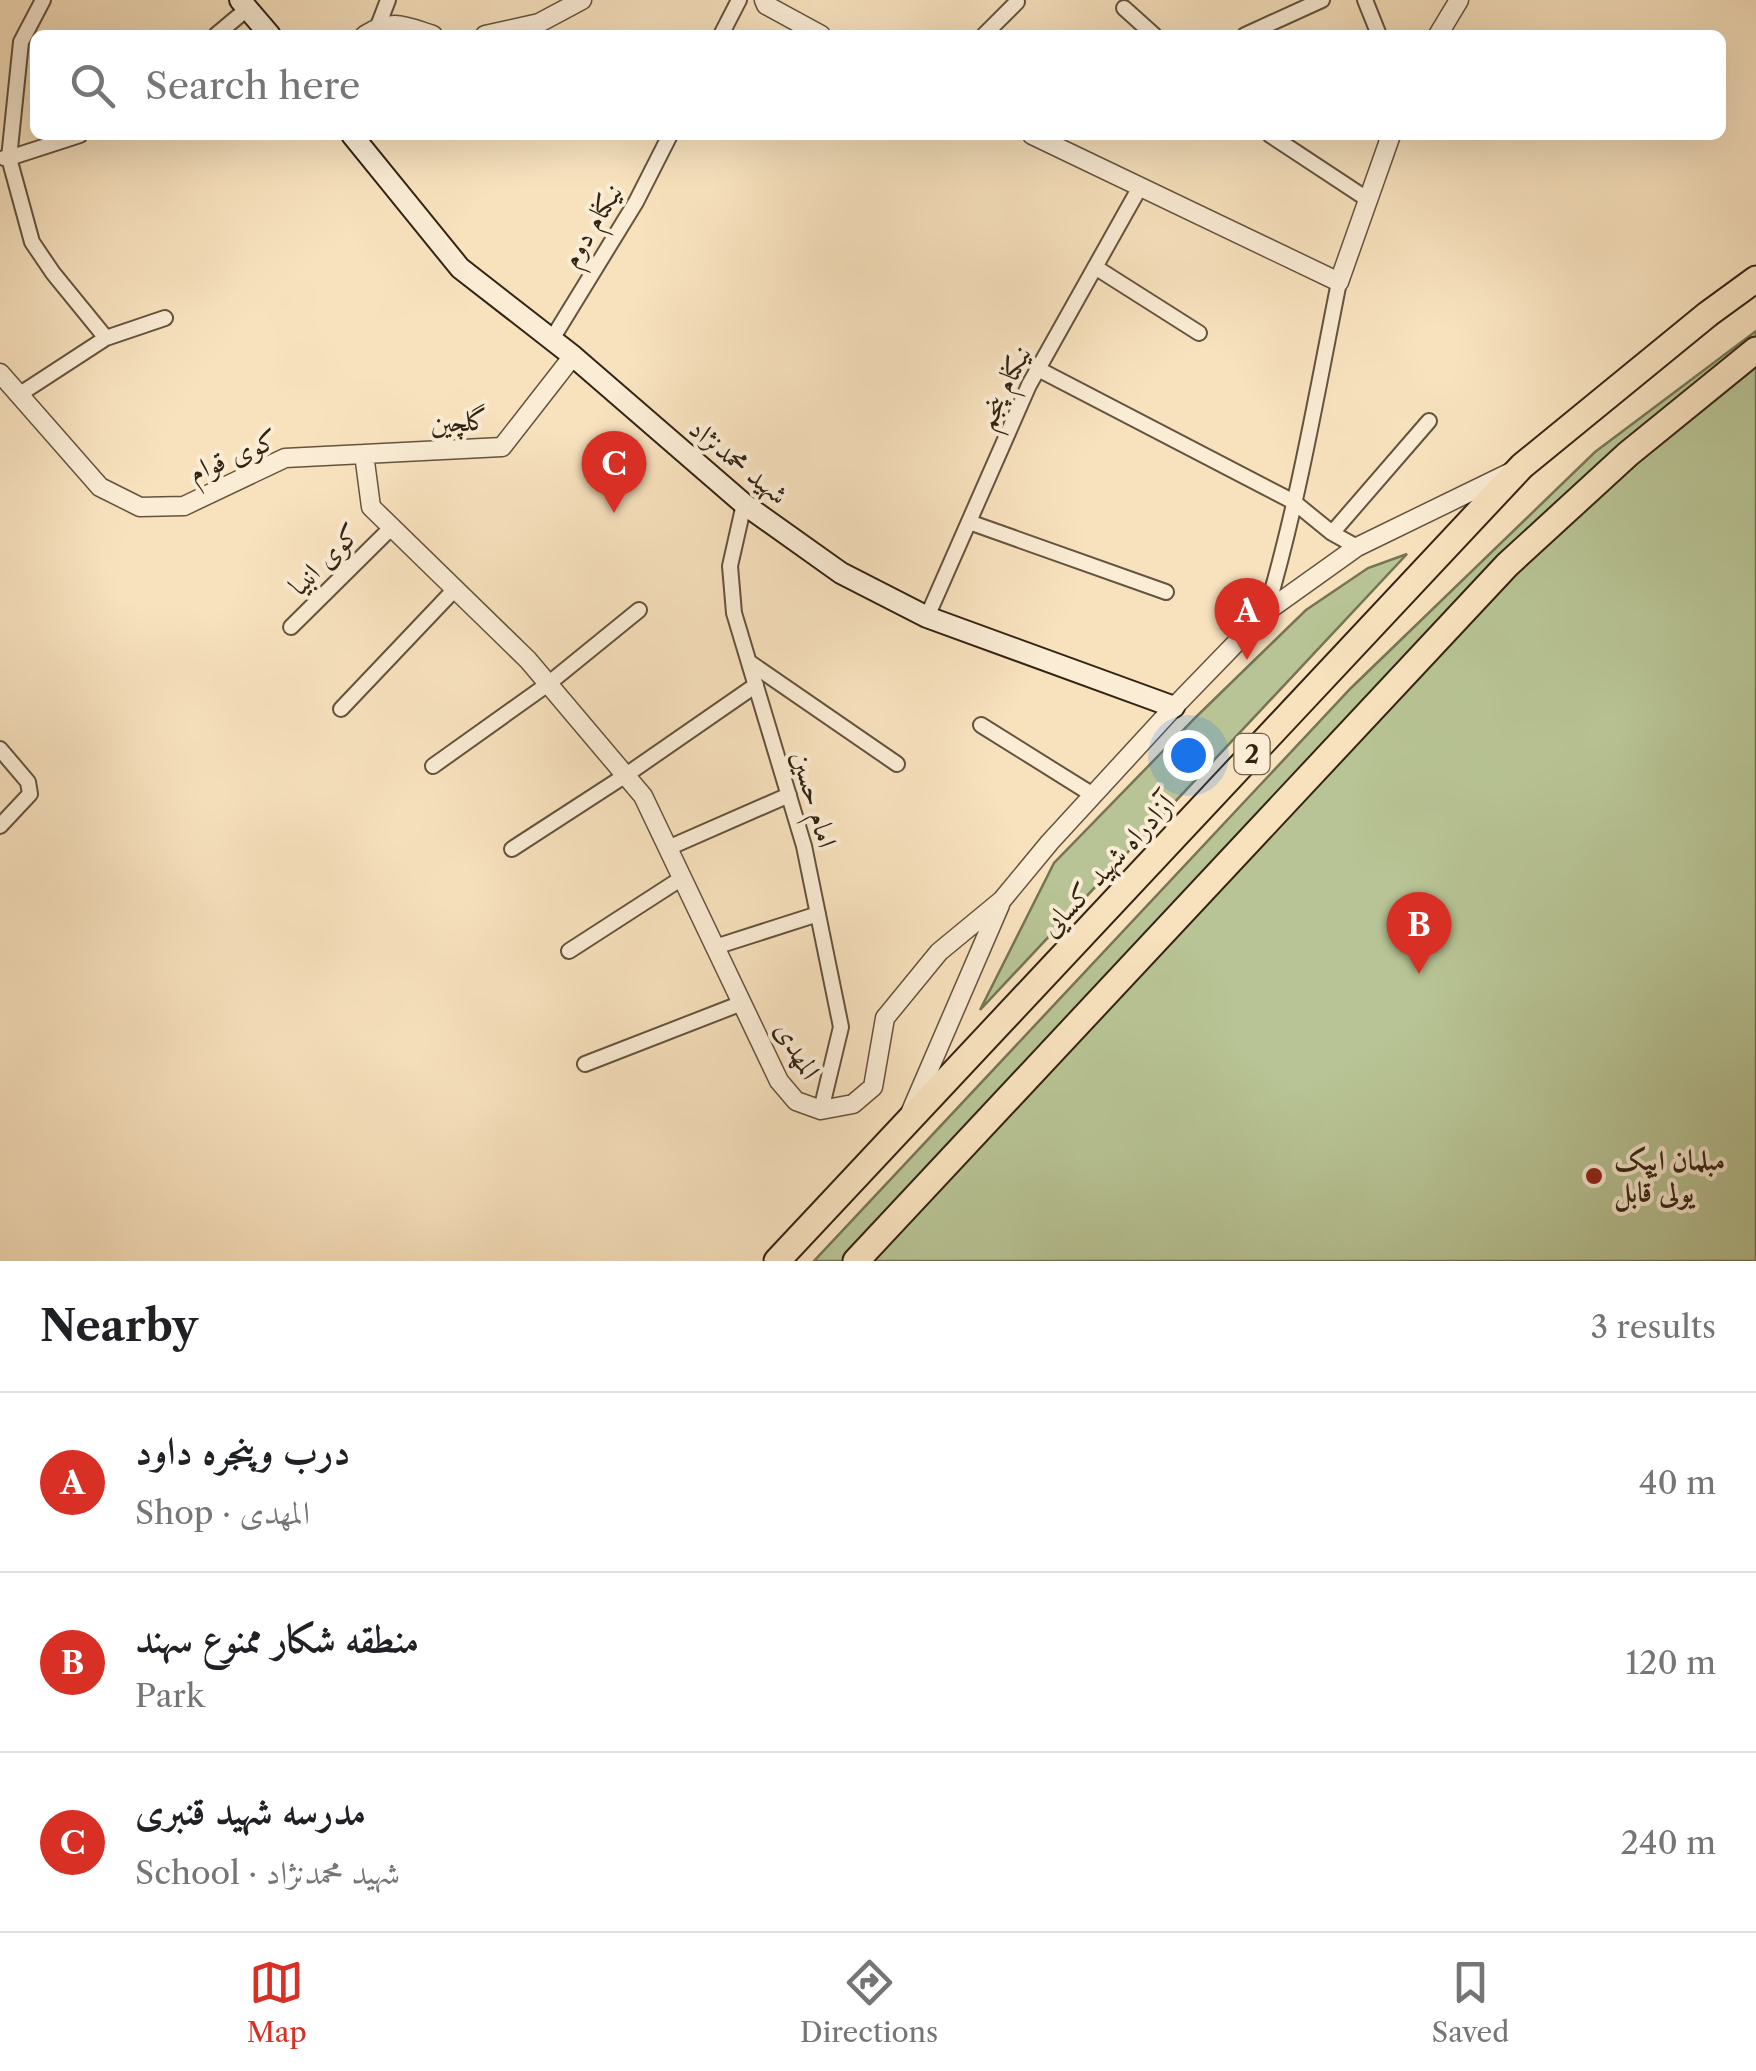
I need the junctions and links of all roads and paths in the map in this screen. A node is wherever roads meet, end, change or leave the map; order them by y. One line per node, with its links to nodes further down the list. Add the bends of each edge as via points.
1 (43, 0): 31 (street, via 21,42)
2 (388, 0): 14 (street)
3 (582, 0): 17 (street, via 539,23)
4 (739, 0): 18 (street)
5 (1322, 0): 22 (street)
6 (1365, 0): 23 (street)
7 (1459, 0): 24 (street)
8 (768, 2): 19 (street)
9 (1017, 2): 20 (street)
10 (244, 4): 12 (street); 13 (main road)
11 (1124, 8): 21 (street)
12 (221, 30)
13 (266, 30)
14 (372, 30)
15 (374, 30): 16 (street, via 396,23)
16 (418, 30)
17 (508, 30)
18 (724, 30)
19 (813, 30)
20 (989, 30)
21 (1148, 30)
22 (1256, 30)
23 (1377, 30)
24 (1441, 30)
25 (64, 140): 31 (street)
26 (357, 140): 40 (main road, شهید محمدنژاد, via 460,268)
27 (667, 140): 40 (street, نیکنام دوم)
28 (1042, 140): 32 (street)
29 (1278, 140): 33 (street)
30 (1389, 140): 33 (street)
31 (5, 158): 39 (street, via 32,242)
32 (1140, 187): 34 (street, نیکنام پنجم); 36 (street)
33 (1367, 199): 36 (street)
34 (1095, 267): 38 (street); 43 (street, نیکنام پنجم)
35 (1756, 279): 47 (highway, آزادراه شهید کسایی / 2)
36 (1339, 282): 48 (street)
37 (165, 318): 39 (street)
38 (1198, 332)
39 (106, 338): 44 (street)
40 (552, 339): 42 (main road, شهید محمدنژاد)
41 (1756, 350): 85 (highway, 2, via 1507,565)
42 (574, 356): 46 (street, گلچین, via 502,447); 49 (main road, شهید محمدنژاد)
43 (1038, 369): 48 (street); 50 (street, نیکنام پنجم)
44 (7, 385): 46 (street, کوی قوام, via 100,487 140,507 184,506 285,458)
45 (1429, 420): 52 (street)
46 (364, 454): 51 (street, المهدی, via 371,507)
47 (1522, 466): 53 (street, المهدی); 83 (highway, آزادراه شهید کسایی / 2)
48 (1294, 502): 52 (street); 57 (street)
49 (744, 504): 58 (main road, شهید محمدنژاد, via 841,573); 60 (street, امام حسین, via 730,566 734,613)
50 (969, 522): 55 (street); 58 (street, نیکنام پنجم)
51 (392, 527): 54 (street, المهدی); 59 (street, کوی انبیا)
52 (1332, 533): 53 (street)
53 (1357, 547): 57 (street, المهدی)
54 (456, 589): 61 (street, المهدی); 64 (street)
55 (1166, 592)
56 (639, 610): 61 (street)
57 (1266, 612): 63 (street, المهدی)
58 (927, 616): 63 (main road, شهید محمدنژاد)
59 (291, 627)
60 (749, 662): 62 (street, امام حسین); 67 (street)
61 (548, 684): 68 (street); 69 (street, المهدی)
62 (756, 685): 69 (street); 71 (street, امام حسین)
63 (1174, 707): 70 (street, المهدی)
64 (341, 709)
65 (982, 725): 70 (street)
66 (0, 749): 72 (street, via 30,794)
67 (897, 764)
68 (433, 766)
69 (626, 775): 73 (street); 74 (street, المهدی)
70 (1093, 795): 76 (street, المهدی)
71 (789, 796): 74 (street); 77 (street, امام حسین)
72 (0, 826)
73 (512, 848)
74 (668, 848): 75 (street, المهدی)
75 (682, 878): 78 (street, المهدی); 79 (street)
76 (1002, 900): 82 (street, المهدی, via 939,952 885,1018 873,1087 853,1104); 83 (street)
77 (818, 914): 78 (street); 82 (street, امام حسین, via 841,1027)
78 (715, 947): 80 (street, المهدی)
79 (569, 951)
80 (742, 1002): 81 (street); 82 (street, المهدی, via 779,1081 796,1101)
81 (585, 1064)
82 (821, 1110)
83 (906, 1123): 84 (highway, آزادراه شهید کسایی / 2)
84 (777, 1261)
85 (856, 1261)

